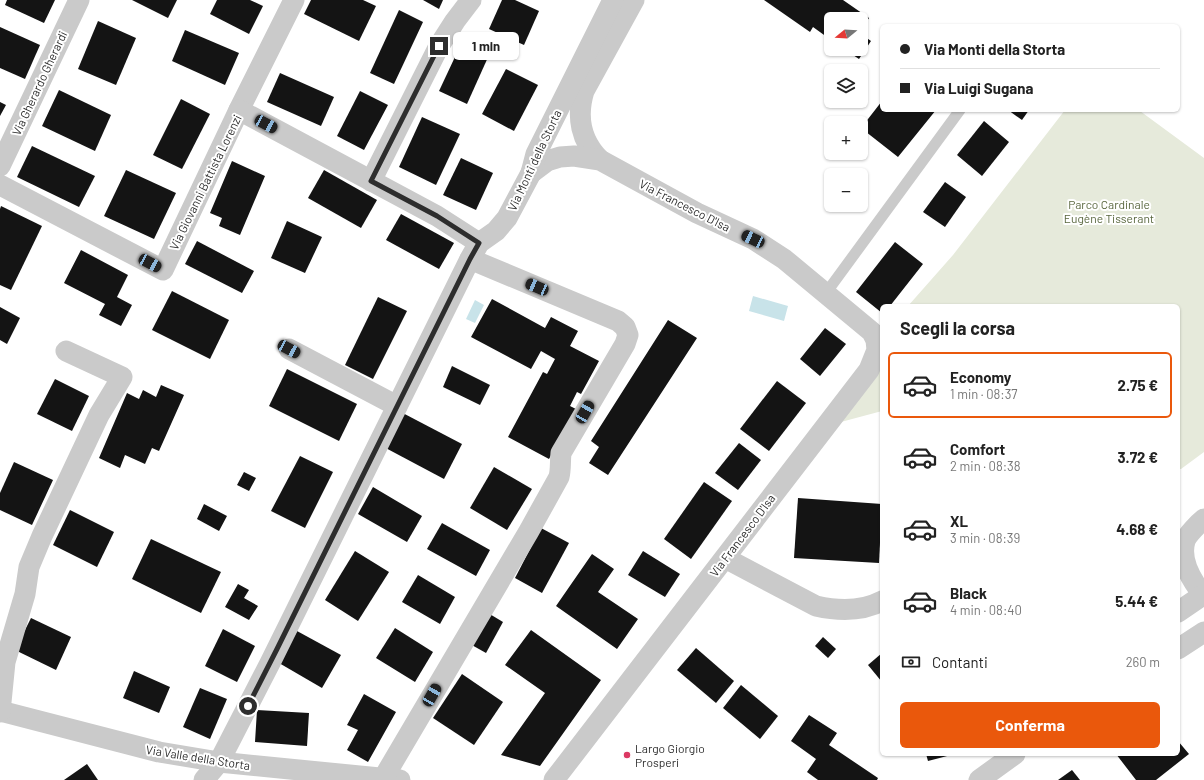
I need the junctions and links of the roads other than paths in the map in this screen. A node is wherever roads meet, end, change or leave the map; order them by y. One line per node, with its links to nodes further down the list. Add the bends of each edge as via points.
1 (79, 0): 9 (street, Via Gherardo Gherardi)
2 (294, 0): 6 (street)
3 (471, 0): 11 (street, via 454,20 439,46)
4 (613, 0): 10 (street, Via Monti della Storta, via 536,154)
5 (634, 0): 8 (street, Via Monti della Storta, via 584,91 580,104 582,131 589,147)
6 (239, 110): 11 (street, Via Giovanni Battista Lorenzi); 12 (street, Via Giovanni Battista Lorenzi, via 163,270)
7 (959, 112): 14 (lane)
8 (600, 160): 10 (street, via 574,156 560,157 547,162); 14 (street, Via Francesco D'Isa, via 697,213 753,239 784,259)
9 (0, 166)
10 (530, 174): 13 (street, Via Monti della Storta, via 502,225)
11 (371, 181): 13 (street, Via Giovanni Battista Lorenzi, via 437,216)
12 (0, 185)
13 (474, 251): 17 (street, Via Monti della Storta); 28 (street, Via Giovanni Battista Lorenzi, via 618,321 625,327 628,335 561,453 560,477)
14 (826, 293): 19 (street, Via Francesco D'Isa, via 874,336 877,345 873,361)
15 (289, 349): 17 (street)
16 (66, 351): 25 (street, via 122,377 99,415 29,567 25,594 5,662)
17 (397, 406): 27 (street, Via Monti della Storta)
18 (1204, 519): 20 (street, via 1185,540 1184,555 1185,567)
19 (725, 558): 21 (street, via 816,606 848,610); 30 (street, Via Francesco D'Isa)
20 (1204, 596): 22 (street)
21 (880, 603)
22 (1180, 611)
23 (1204, 632): 24 (street)
24 (1180, 648)
25 (0, 712): 27 (street, Via Valle della Storta, via 159,752)
26 (1012, 756): 31 (street)
27 (219, 762): 28 (street, Via Valle della Storta); 29 (street, Via Monti della Storta)
28 (392, 779)
29 (204, 780)
30 (554, 780)
31 (979, 780)

